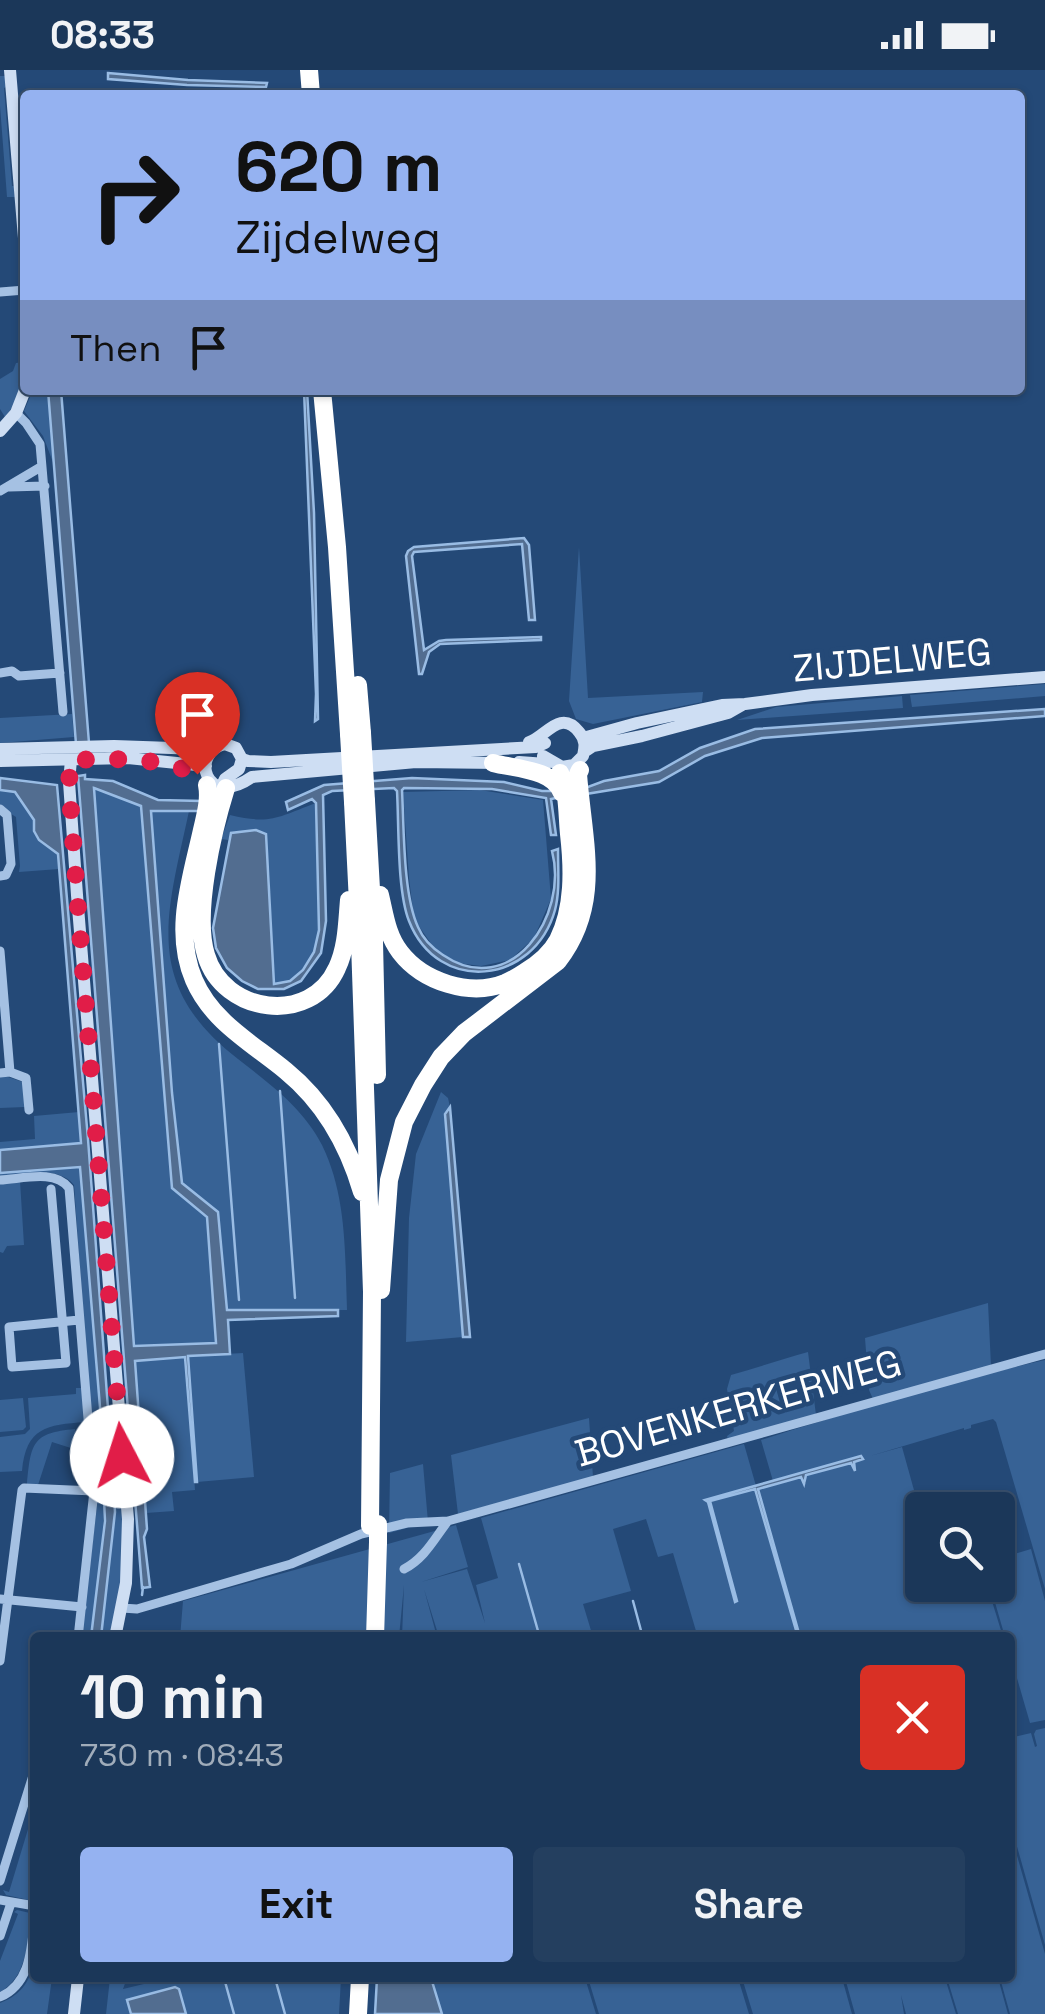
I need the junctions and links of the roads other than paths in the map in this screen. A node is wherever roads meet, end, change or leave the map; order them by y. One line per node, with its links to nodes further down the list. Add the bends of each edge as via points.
1 (6, 70): 2 (main road)
2 (20, 203)
3 (24, 395): 6 (main road)
4 (322, 395): 16 (highway)
5 (335, 395): 16 (highway)
6 (16, 413): 7 (main road); 9 (street, via 40,444)
7 (0, 431)
8 (40, 468): 10 (street)
9 (45, 486): 10 (street); 12 (street)
10 (3, 489)
11 (0, 673): 12 (street)
12 (60, 673): 14 (street)
13 (1045, 677): 15 (main road, ZIJDELWEG, via 722,704)
14 (63, 712)
15 (625, 733): 18 (main road, ZIJDELWEG); 18 (main road, ZIJDELWEG, via 595,751)
16 (356, 734): 25 (highway, bridge)
17 (0, 748): 21 (main road, ZIJDELWEG)
18 (565, 751): 20 (main road, ZIJDELWEG); 20 (main road, ZIJDELWEG, via 534,741); 27 (highway)
19 (173, 756): 21 (main road, ZIJDELWEG); 24 (main road, ZIJDELWEG, via 200,754); 24 (main road, ZIJDELWEG, via 197,774)
20 (492, 756): 23 (main road, ZIJDELWEG); 27 (highway, via 550,777)
21 (71, 757): 22 (main road, ZIJDELWEG); 41 (main road)
22 (0, 760)
23 (292, 767): 24 (main road, ZIJDELWEG); 24 (main road, ZIJDELWEG)
24 (226, 772): 24 (main road, via 217,746 241,744); 28 (highway, via 202,919 206,956 232,994 270,1007 304,1000 324,986 345,940); 37 (highway, via 207,805 184,921 194,979 225,1024 304,1088 339,1135 362,1193)
25 (360, 801): 27 (highway, via 375,845 388,933 402,955 439,981 481,988 537,965 556,944 570,901); 28 (highway); 37 (highway, via 374,942)
26 (0, 810): 29 (street, via 7,815 11,864)
27 (574, 813): 37 (highway, via 588,889 582,920 558,962 464,1032 423,1085 404,1122 389,1180)
28 (355, 844): 37 (highway)
29 (0, 876)
30 (0, 953): 31 (street)
31 (5, 1072): 32 (street, via 26,1078)
32 (28, 1110)
33 (0, 1180): 35 (street, via 63,1180)
34 (51, 1188): 36 (street)
35 (72, 1223): 36 (street); 38 (street)
36 (54, 1224): 39 (street)
37 (376, 1294): 51 (highway)
38 (80, 1320): 39 (street); 42 (street)
39 (62, 1322): 39 (street, via 8,1326 12,1367 66,1364)
40 (1045, 1354): 44 (street, BOVENKERKERWEG)
41 (120, 1425): 42 (street); 48 (main road, via 128,1550)
42 (90, 1428): 43 (street)
43 (94, 1492): 46 (street, via 22,1490); 47 (street)
44 (448, 1521): 45 (street, via 426,1552); 48 (street, BOVENKERKERWEG, via 360,1534 290,1564)
45 (404, 1568)
46 (4, 1600): 47 (street); 52 (street)
47 (82, 1607): 49 (street)
48 (122, 1608): 50 (main road)
49 (79, 1632)
50 (116, 1632)
51 (372, 1632)
52 (0, 1661)
53 (30, 1786): 54 (street)
54 (23, 1809): 55 (street); 56 (street)
55 (30, 1811)
56 (0, 1882)
57 (0, 1900): 58 (street)
58 (12, 1903): 59 (street); 60 (street)
59 (30, 1905)
60 (0, 1936)
61 (30, 1945): 64 (street, via 25,1974)
62 (78, 1982): 65 (main road)
63 (360, 1982): 66 (highway)
64 (0, 1997)
65 (74, 2014)
66 (358, 2014)

